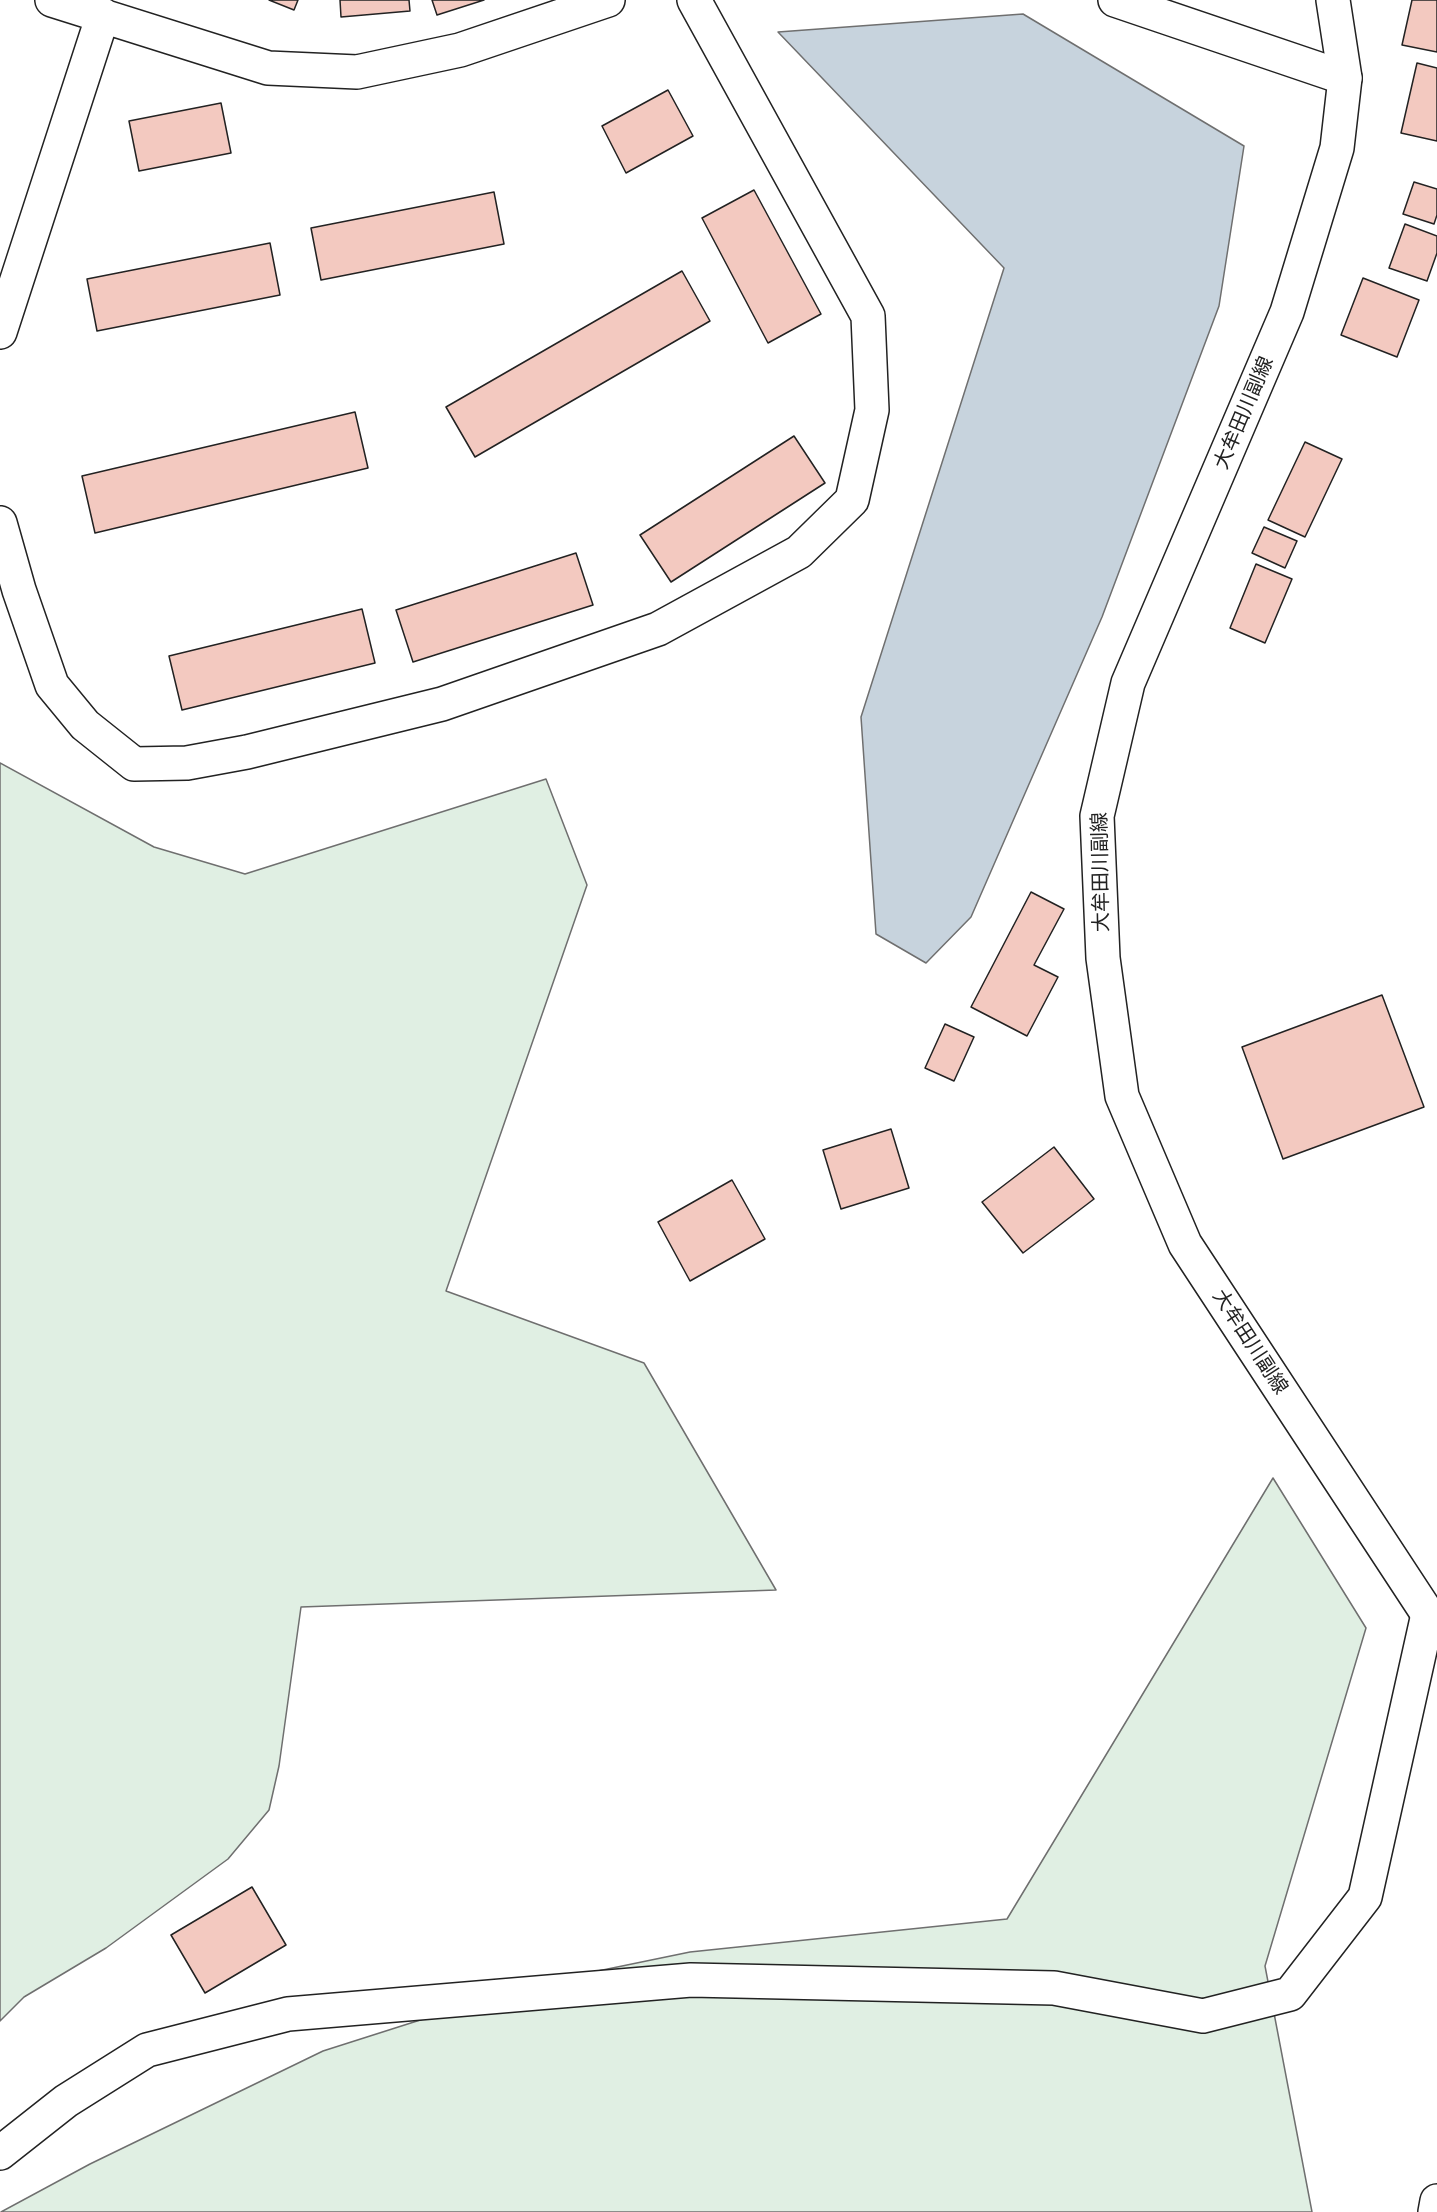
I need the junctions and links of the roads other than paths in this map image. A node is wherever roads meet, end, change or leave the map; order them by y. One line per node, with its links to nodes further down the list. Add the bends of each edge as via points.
1 (52, 0): 6 (street)
2 (608, 0): 6 (street, via 460,50 357,72 268,68)
3 (694, 0): 9 (street, via 868,316 872,410 852,500 800,552 657,629 442,704 247,752 187,763 134,764 85,725 52,685)
4 (1115, 0): 7 (street)
5 (1333, 0): 7 (street, 大牟田川副線)
6 (103, 15): 8 (street)
7 (1345, 78): 10 (street, 大牟田川副線, via 1337,148 1287,312 1128,683 1097,816 1103,958 1122,1096 1185,1244)
8 (0, 332)
9 (0, 523)
10 (1432, 1621): 11 (street, via 1365,1897 1290,1994 1203,2016 1054,1988 691,1980 288,2014 147,2050 66,2101)
11 (0, 2153)
12 (1437, 2201): 13 (street)
13 (1436, 2212)

